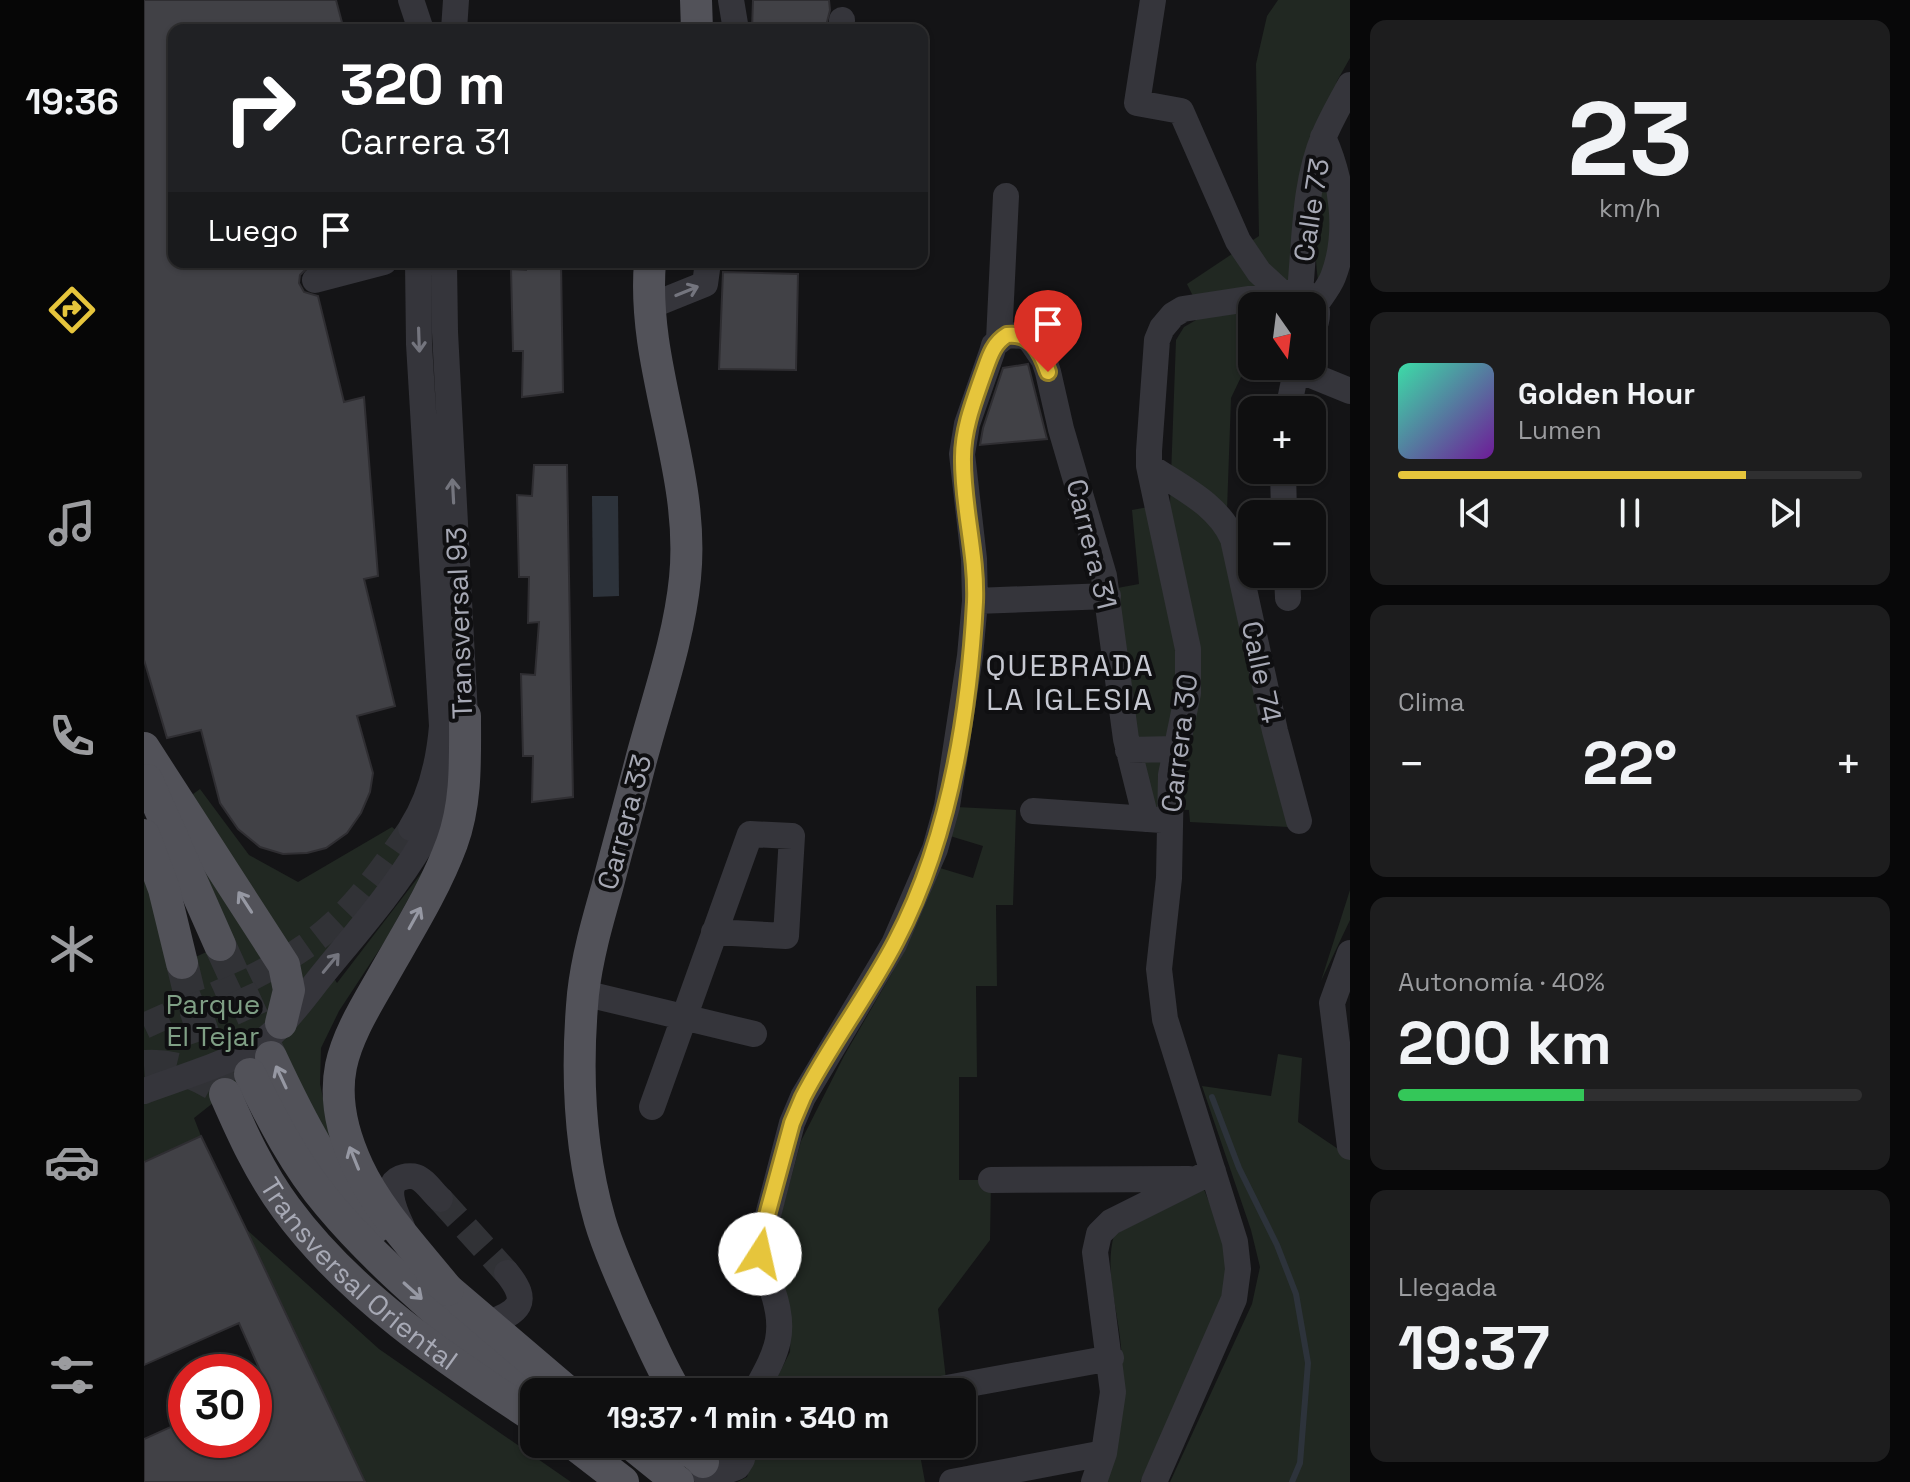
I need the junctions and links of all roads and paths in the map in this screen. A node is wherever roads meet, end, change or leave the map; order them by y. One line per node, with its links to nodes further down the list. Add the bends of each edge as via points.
1 (411, 0): 7 (street)
2 (433, 0): 8 (street)
3 (456, 0): 9 (street)
4 (696, 0): 10 (main road)
5 (731, 0): 11 (street)
6 (1153, 0): 21 (street, via 1137,103 1181,111 1238,241 1259,272)
7 (419, 24)
8 (431, 24)
9 (454, 24)
10 (697, 24)
11 (735, 24)
12 (1350, 85): 13 (street, Calle 73)
13 (1323, 137): 22 (street, Calle 73, via 1311,182); 23 (street, via 1338,177 1339,258 1332,280)
14 (1006, 196): 26 (street)
15 (361, 268): 20 (street)
16 (418, 268): 40 (street, Transversal 93, one-way to 40, via 442,726 435,773)
17 (444, 268): 32 (street, Transversal 93, one-way to 17)
18 (650, 268): 25 (main road, Carrera 33)
19 (707, 268): 25 (street, one-way to 19, via 705,284)
20 (315, 280)
21 (1292, 292)
22 (1299, 292)
23 (1307, 292)
24 (1238, 302): 29 (street, Carrera 30, via 1193,306 1173,315 1162,328)
25 (648, 307): 47 (main road, Carrera 33, via 681,474 685,580 597,926)
26 (1007, 337): 30 (street, Carrera 31, via 1025,336 1044,360); 31 (street, via 994,345 962,454)
27 (1324, 380): 28 (street)
28 (1350, 391)
29 (1149, 466): 34 (street, Carrera 30, via 1188,649 1188,693); 39 (street, Calle 74, via 1212,509 1233,539)
30 (1108, 596): 31 (street); 35 (street, Carrera 31)
31 (975, 601): 65 (street, via 952,781 935,849 894,944 792,1123 760,1246 781,1334)
32 (465, 716): 49 (street, Transversal 93, one-way to 32, via 431,831 456,768); 58 (main road, one-way to 32, via 358,1168 342,1124 339,1084 361,1014 454,839 464,787)
33 (144, 748): 49 (main road, one-way to 33, via 289,990 284,965)
34 (1176, 749): 35 (street); 38 (street, Carrera 30)
35 (1128, 750): 38 (street, Carrera 31)
36 (144, 773): 43 (main road)
37 (1033, 811): 38 (street)
38 (1157, 819): 55 (street, Carrera 30, via 1169,878 1160,984)
39 (1299, 821)
40 (410, 830)
41 (144, 835): 45 (main road, via 169,904)
42 (714, 932): 48 (street)
43 (220, 945)
44 (1350, 953): 46 (street)
45 (182, 963)
46 (1345, 982): 54 (street, via 1332,1003)
47 (590, 993): 48 (street); 64 (main road, Carrera 33, via 581,1117 592,1187 611,1252)
48 (684, 1016): 50 (street); 53 (street)
49 (281, 1023): 51 (street, Transversal 93, via 249,1050)
50 (754, 1034)
51 (144, 1091)
52 (225, 1094): 68 (main road, Transversal Oriental, via 265,1175 320,1248 420,1338)
53 (652, 1107)
54 (1349, 1146)
55 (1204, 1175): 56 (street); 62 (street, via 1111,1222 1099,1234 1095,1252); 77 (street, Carrera 30, via 1235,1242 1234,1299)
56 (991, 1180)
57 (440, 1199): 58 (street, via 419,1178 398,1178 391,1196)
58 (407, 1237): 60 (main road)
59 (507, 1273): 61 (street, via 519,1288 517,1308)
60 (448, 1290): 61 (main road, Transversal Oriental); 67 (main road, Transversal Oriental, one-way to 67, via 353,1202 261,1066 280,1134 327,1203 393,1273)
61 (488, 1324): 63 (main road, Transversal Oriental)
62 (1112, 1366): 66 (street); 69 (street)
63 (552, 1378)
64 (666, 1378)
65 (762, 1378)
66 (976, 1385)
67 (520, 1387)
68 (520, 1407)
69 (1104, 1453): 75 (street); 76 (street)
70 (594, 1458): 74 (main road)
71 (654, 1458): 73 (main road, bridge)
72 (742, 1458): 73 (street, via 737,1467 718,1474)
73 (698, 1468)
74 (623, 1482)
75 (952, 1482)
76 (1094, 1482)
77 (1154, 1482)

